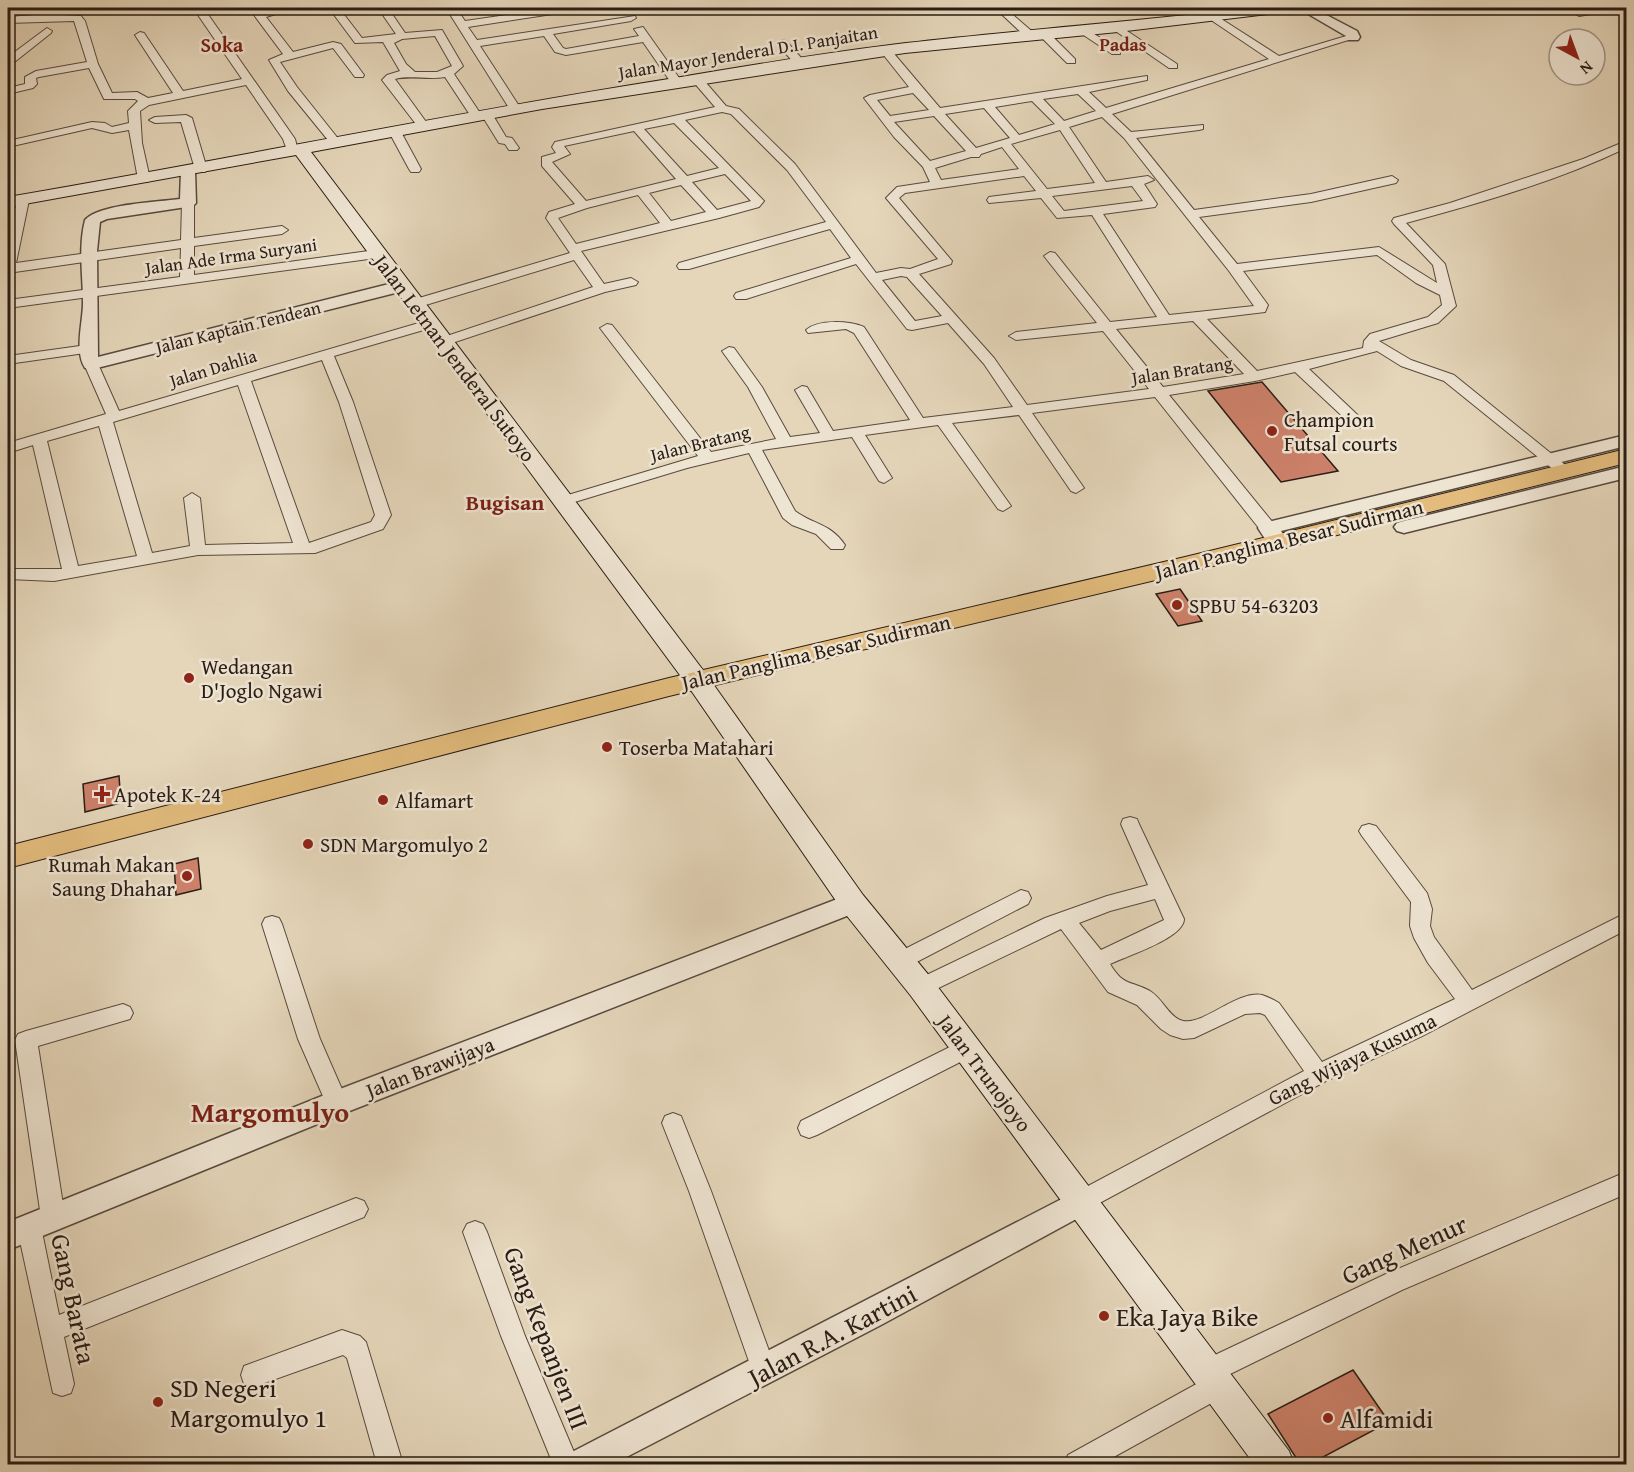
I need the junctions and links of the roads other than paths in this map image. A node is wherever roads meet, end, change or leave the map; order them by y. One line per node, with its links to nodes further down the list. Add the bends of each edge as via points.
1 (22, 8): 11 (street)
2 (290, 8): 32 (street, via 259,15)
3 (334, 8): 25 (street, via 359,41)
4 (383, 8): 25 (street)
5 (452, 8): 18 (street)
6 (572, 8): 12 (street)
7 (1000, 8): 24 (street)
8 (1274, 8): 16 (main road, Jalan Mayor Jenderal D.I. Panjaitan)
9 (1304, 8): 26 (street)
10 (1609, 8): 14 (street)
11 (8, 9)
12 (540, 10): 18 (street); 21 (street)
13 (628, 13): 21 (street); 27 (street)
14 (1579, 13)
15 (203, 15): 44 (street)
16 (1212, 16): 19 (main road, Jalan Mayor Jenderal D.I. Panjaitan); 33 (street)
17 (8, 20): 37 (street, via 77,18)
18 (461, 25): 29 (street)
19 (1118, 28): 22 (main road, Jalan Mayor Jenderal D.I. Panjaitan); 38 (street)
20 (47, 31): 35 (street)
21 (551, 31): 27 (street, via 559,50 566,52); 29 (street)
22 (1086, 32): 24 (main road, Jalan Mayor Jenderal D.I. Panjaitan); 31 (street)
23 (141, 34): 49 (street)
24 (1038, 36): 30 (main road, Jalan Mayor Jenderal D.I. Panjaitan); 34 (street)
25 (397, 37): 39 (street, via 388,43); 40 (street, via 438,32 458,66)
26 (1353, 37): 33 (street)
27 (646, 38): 45 (street)
28 (782, 43): 36 (street)
29 (472, 44): 53 (street)
30 (886, 51): 36 (main road, Jalan Mayor Jenderal D.I. Panjaitan); 46 (street)
31 (1116, 52)
32 (290, 56): 41 (street, via 337,46); 69 (street, via 274,63)
33 (1276, 59): 56 (street)
34 (1071, 61)
35 (8, 62)
36 (800, 63): 43 (main road, Jalan Mayor Jenderal D.I. Panjaitan)
37 (93, 64): 48 (street, via 36,74 30,77 28,86); 51 (street, via 108,97 137,95)
38 (1173, 66)
39 (407, 73): 40 (street, via 416,77); 62 (street, via 388,80)
40 (448, 73): 57 (street)
41 (359, 75)
42 (1143, 78): 47 (street)
43 (697, 79): 45 (main road, Jalan Mayor Jenderal D.I. Panjaitan); 54 (street)
44 (249, 81): 49 (street); 74 (street)
45 (676, 82): 53 (main road, Jalan Mayor Jenderal D.I. Panjaitan)
46 (916, 89): 55 (street); 60 (street, via 870,98)
47 (1081, 90): 50 (street); 56 (street)
48 (8, 91)
49 (180, 95): 51 (street)
50 (1035, 97): 52 (street); 63 (street)
51 (146, 102): 61 (street, via 134,111)
52 (987, 105): 55 (street); 68 (street)
53 (515, 109): 57 (main road, Jalan Mayor Jenderal D.I. Panjaitan)
54 (722, 109): 58 (street); 97 (street, via 735,111 791,166)
55 (937, 112): 60 (street); 75 (street)
56 (1107, 114): 63 (street); 67 (street)
57 (482, 115): 62 (main road, Jalan Mayor Jenderal D.I. Panjaitan); 73 (street)
58 (677, 118): 64 (street); 79 (street)
59 (155, 120): 78 (street, via 186,118)
60 (886, 120): 76 (street)
61 (136, 125): 70 (street, via 112,130 92,125); 81 (street)
62 (423, 126): 66 (main road, Jalan Mayor Jenderal D.I. Panjaitan)
63 (1063, 126): 68 (street); 87 (street)
64 (636, 127): 83 (street); 93 (street, via 561,143 557,146 564,154 546,160)
65 (1199, 127): 67 (street)
66 (395, 132): 69 (main road, Jalan Mayor Jenderal D.I. Panjaitan); 77 (street)
67 (1128, 136): 82 (street)
68 (1018, 140): 71 (street)
69 (336, 143): 74 (main road, Jalan Mayor Jenderal D.I. Panjaitan)
70 (8, 144)
71 (1005, 144): 75 (street); 80 (street)
72 (1626, 144): 116 (street, via 1587,162 1398,221 1439,264)
73 (513, 148)
74 (297, 150): 78 (main road, Jalan Mayor Jenderal D.I. Panjaitan); 102 (main road, Jalan Letnan Jenderal Sutoyo)
75 (975, 154): 76 (street)
76 (928, 166): 86 (street)
77 (416, 169)
78 (194, 170): 81 (main road, Jalan Mayor Jenderal D.I. Panjaitan); 92 (street)
79 (726, 170): 83 (street); 96 (street, via 758,201)
80 (1026, 172): 86 (street); 89 (street)
81 (144, 179): 91 (main road, Jalan Mayor Jenderal D.I. Panjaitan)
82 (1161, 179): 85 (street); 95 (street)
83 (684, 180): 88 (street); 96 (street)
84 (1392, 180): 95 (street, via 1311,198)
85 (1136, 182): 87 (street); 94 (street, via 1150,204)
86 (937, 184): 109 (street, via 901,190 892,198 946,258 944,263)
87 (1103, 186): 89 (street)
88 (641, 191): 93 (street); 98 (street)
89 (1044, 194): 90 (street); 94 (street, via 1061,215)
90 (993, 200)
91 (15, 201): 107 (street)
92 (188, 203): 100 (street); 103 (street, via 97,217 92,222)
93 (583, 205): 101 (street, via 552,218)
94 (1096, 212): 122 (street)
95 (1190, 214): 108 (street)
96 (715, 215): 98 (street)
97 (834, 224): 105 (street); 106 (street)
98 (669, 226): 101 (street)
99 (282, 230): 100 (street)
100 (188, 243): 103 (street); 111 (street)
101 (574, 252): 114 (street); 119 (street)
102 (376, 254): 111 (street, Jalan Ade Irma Suryani); 113 (main road, Jalan Letnan Jenderal Sutoyo)
103 (90, 256): 107 (street); 115 (street)
104 (1050, 256): 124 (street)
105 (860, 259): 110 (street); 117 (street)
106 (684, 266)
107 (8, 268)
108 (1234, 268): 116 (street, via 1379,251); 120 (street, via 1260,309)
109 (911, 273): 110 (street); 121 (street)
110 (873, 278): 121 (street, via 912,326)
111 (187, 280): 115 (street, Jalan Ade Irma Suryani)
112 (632, 282): 114 (street)
113 (400, 286): 119 (main road, Jalan Letnan Jenderal Sutoyo); 132 (street, Jalan Kaptain Tendean)
114 (601, 289): 128 (street)
115 (90, 294): 118 (street, Jalan Ade Irma Suryani); 132 (street)
116 (1447, 294): 129 (street, Jalan Bratang, via 1449,306 1433,320 1375,337)
117 (741, 296)
118 (8, 304)
119 (414, 304): 123 (main road, Jalan Letnan Jenderal Sutoyo)
120 (1196, 316): 122 (street); 135 (street)
121 (952, 318): 139 (street)
122 (1165, 319): 124 (street)
123 (429, 324): 128 (main road, Jalan Letnan Jenderal Sutoyo); 131 (street, Jalan Dahlia)
124 (1105, 325): 127 (street); 138 (street)
125 (607, 328): 151 (street)
126 (813, 330): 142 (street, via 847,325 859,330)
127 (1016, 336)
128 (443, 342): 157 (main road, Jalan Letnan Jenderal Sutoyo)
129 (1373, 343): 134 (street, Jalan Bratang, via 1368,351); 153 (street, via 1406,363 1449,378)
130 (729, 351): 148 (street, via 755,387)
131 (326, 354): 136 (street, Jalan Dahlia); 162 (street, via 383,515 377,525 329,544)
132 (89, 357): 133 (street); 140 (street)
133 (8, 360)
134 (1300, 369): 135 (street, Jalan Bratang); 143 (street)
135 (1255, 377): 138 (street, Jalan Bratang)
136 (243, 379): 140 (street, Jalan Dahlia); 162 (street)
137 (802, 390): 145 (street)
138 (1160, 393): 139 (street, Jalan Bratang); 160 (street)
139 (1024, 410): 141 (street, Jalan Bratang); 155 (street)
140 (110, 419): 146 (street, Jalan Dahlia); 164 (street)
141 (941, 419): 142 (street, Jalan Bratang); 158 (street)
142 (918, 422): 144 (street, Jalan Bratang)
143 (1360, 425)
144 (856, 432): 145 (street, Jalan Bratang); 154 (street)
145 (829, 436): 148 (street, Jalan Bratang)
146 (39, 439): 150 (street, Jalan Dahlia); 165 (street)
147 (1626, 441): 152 (street)
148 (785, 442): 149 (street, Jalan Bratang)
149 (753, 447): 151 (street, Jalan Bratang); 161 (street, via 789,514 822,530)
150 (8, 448)
151 (708, 458): 157 (street, Jalan Bratang)
152 (1609, 463): 153 (main road, Jalan Panglima Besar Sudirman); 159 (street)
153 (1557, 465): 160 (main road, Jalan Panglima Besar Sudirman)
154 (884, 478)
155 (1076, 488)
156 (192, 498): 163 (street)
157 (563, 501): 167 (main road, Jalan Letnan Jenderal Sutoyo)
158 (1003, 506)
159 (1404, 527)
160 (1273, 535): 167 (main road, Jalan Panglima Besar Sudirman, via 1202,569 1050,588 950,629 811,653)
161 (837, 546)
162 (303, 549): 163 (street)
163 (198, 550): 164 (street)
164 (146, 559): 165 (street)
165 (71, 573): 166 (street)
166 (8, 574)
167 (697, 680): 170 (main road, Jalan Panglima Besar Sudirman); 173 (main road, Jalan Trunojoyo)
168 (1130, 824): 171 (street)
169 (1369, 831): 180 (street, via 1420,898 1424,908 1420,928 1425,940)
170 (8, 857)
171 (1160, 890): 174 (street); 177 (street, via 1174,924)
172 (1021, 898): 178 (street)
173 (853, 903): 178 (main road, Jalan Trunojoyo); 184 (street, Jalan Brawijaya)
174 (1065, 920): 177 (street); 179 (street)
175 (1626, 921): 180 (street, Gang Wijaya Kusuma)
176 (272, 924): 184 (street, via 309,1039)
177 (1098, 960): 183 (street, via 1118,989 1147,998 1180,1030 1192,1030 1249,1003 1267,1004)
178 (900, 961): 179 (main road, Jalan Trunojoyo)
179 (921, 987): 182 (main road, Jalan Trunojoyo)
180 (1469, 1002): 183 (street, Gang Wijaya Kusuma)
181 (123, 1013): 190 (street, Gang Barata, via 26,1040)
182 (966, 1048): 186 (street); 188 (main road, Jalan Trunojoyo)
183 (1318, 1074): 188 (street, Gang Wijaya Kusuma)
184 (337, 1104): 190 (street, Jalan Brawijaya)
185 (673, 1123): 193 (street)
186 (809, 1128)
187 (1626, 1183): 195 (street, Gang Menur, via 1394,1282)
188 (1081, 1203): 193 (street, Jalan R.A. Kartini); 195 (main road, Jalan Trunojoyo)
189 (356, 1209): 192 (street)
190 (30, 1227): 192 (street, Gang Barata)
191 (475, 1232): 199 (street, Gang Kepanjen III)
192 (51, 1330): 196 (street, Gang Barata)
193 (764, 1370): 197 (street, Jalan R.A. Kartini)
194 (253, 1375): 198 (street, via 342,1342 351,1345 357,1350)
195 (1212, 1379): 200 (street, Gang Menur); 201 (main road, Jalan Trunojoyo)
196 (62, 1384)
197 (599, 1460)
198 (390, 1464)
199 (566, 1464)
200 (1077, 1464)
201 (1276, 1464)

